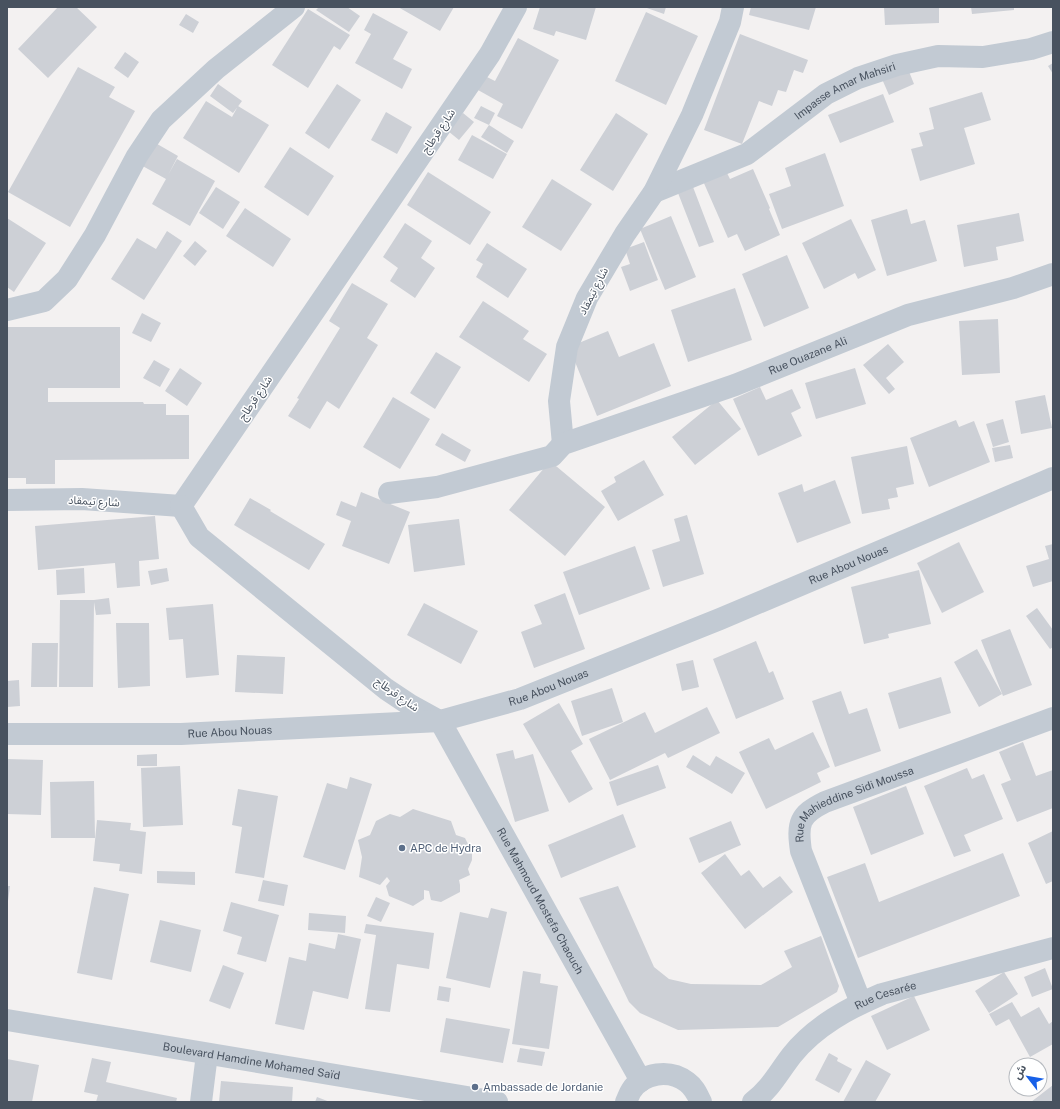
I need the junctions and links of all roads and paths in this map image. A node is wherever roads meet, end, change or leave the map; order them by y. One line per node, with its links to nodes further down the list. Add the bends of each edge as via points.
1 (294, 7): 7 (street, via 216,68 162,120 137,156 95,235 67,278 44,300)
2 (516, 7): 12 (street, شارع قرطاج, via 490,54)
3 (733, 7): 5 (street, شارع تيمقاد, via 730,22 692,115)
4 (1053, 42): 5 (street, Impasse Amar Mahsiri, via 1032,49 983,57 938,56 897,65 858,78 826,94 747,154)
5 (654, 192): 8 (street, شارع تيمقاد, via 625,234 587,298 567,347 559,401)
6 (1053, 274): 8 (street, Rue Ouazane Ali, via 1013,288 908,315 735,385)
7 (7, 310)
8 (564, 444): 10 (street, via 552,456 438,487)
9 (1053, 478): 14 (street, Rue Abou Nouas, via 720,619 520,699)
10 (390, 493)
11 (7, 500): 12 (street, شارع تيمقاد, via 82,499)
12 (181, 506): 14 (street, شارع قرطاج, via 199,538 386,689)
13 (1053, 718): 17 (street, Rue Mahieddine Sidi Moussa, via 825,802 812,808 800,820 798,835 801,851)
14 (440, 721): 15 (street, Rue Abou Nouas, via 181,734); 20 (street, Rue Mahmoud Mostefa Chaouch)
15 (7, 734)
16 (1053, 948): 17 (street, Rue Cesarée, via 882,994)
17 (861, 1003): 25 (street, Rue Cesarée, via 842,1013 807,1039 792,1055 771,1086)
18 (7, 1020): 19 (street, Boulevard Hamdine Mohamed Saïd)
19 (207, 1054): 21 (street); 22 (street, Boulevard Hamdine Mohamed Saïd)
20 (641, 1081): 23 (street, via 632,1090); 24 (street, via 652,1075 676,1076 688,1082 696,1091)
21 (201, 1102)
22 (497, 1102)
23 (626, 1102)
24 (700, 1102)
25 (753, 1102)

